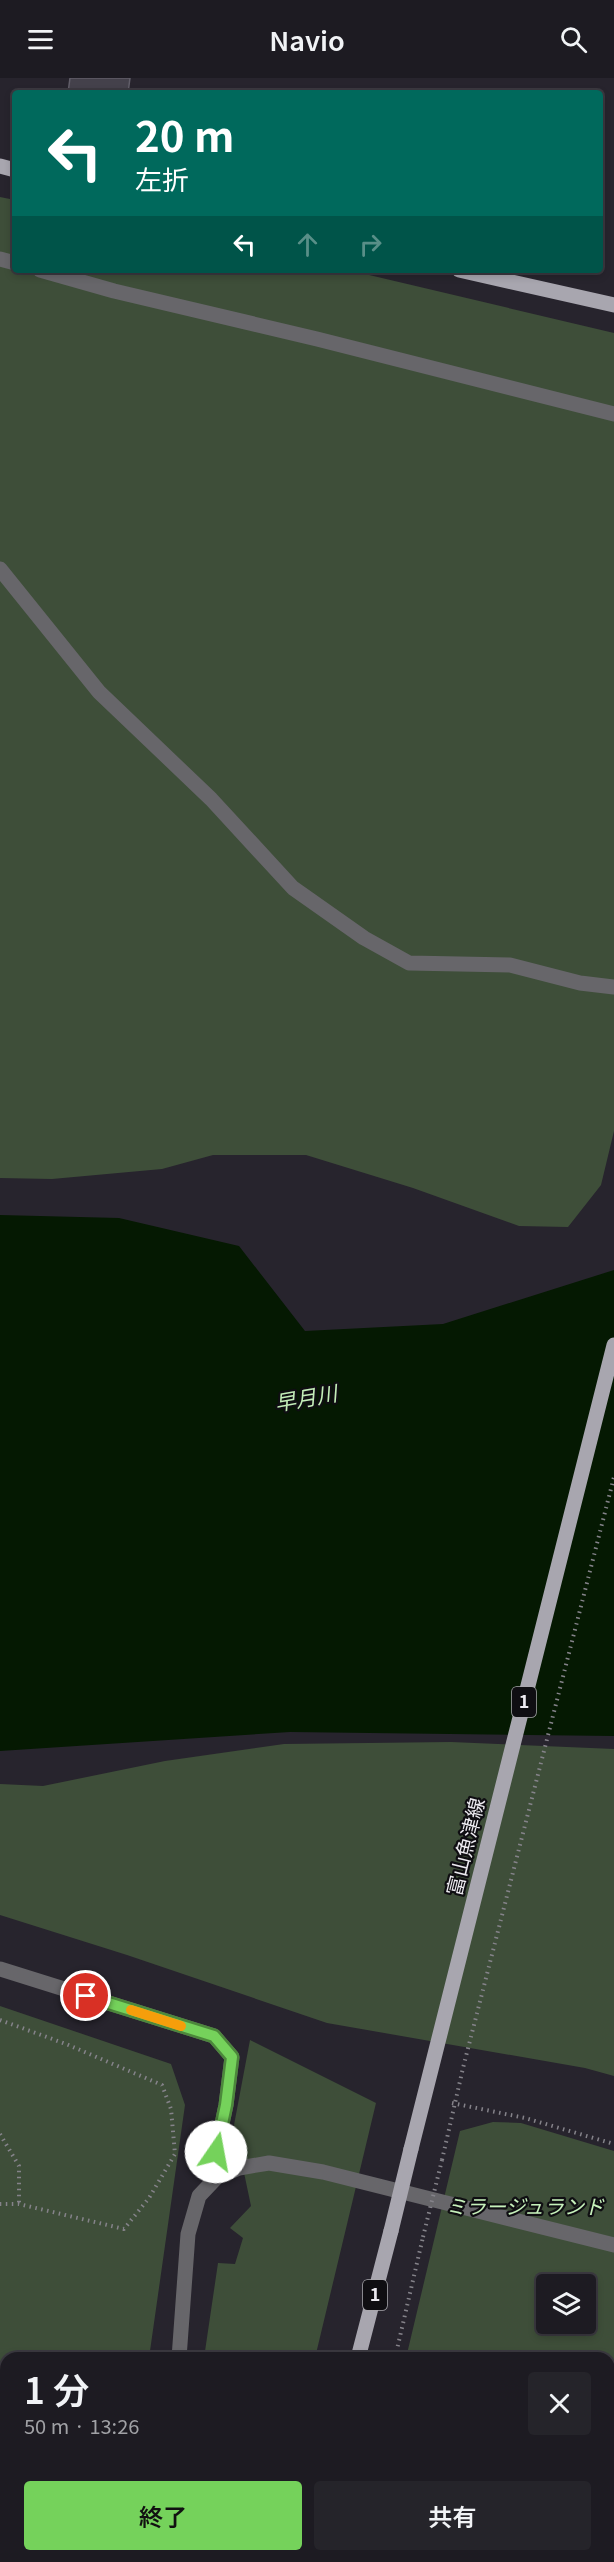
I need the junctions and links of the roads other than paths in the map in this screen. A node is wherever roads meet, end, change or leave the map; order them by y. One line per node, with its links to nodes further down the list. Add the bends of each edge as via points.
1 (51, 273): 4 (street)
2 (472, 273): 3 (main road)
3 (614, 305)
4 (614, 414)
5 (0, 569): 6 (street, via 99,692 211,799 293,888 364,938 410,963 510,965 579,983)
6 (614, 987)
7 (614, 1345): 12 (main road, 富山魚津線 / 1, bridge)
8 (0, 1969): 9 (street, via 214,2036 232,2057 216,2152)
9 (217, 2177): 10 (street, via 269,2163 323,2172); 11 (street, via 199,2196 188,2234)
10 (614, 2245)
11 (179, 2352)
12 (360, 2352)

